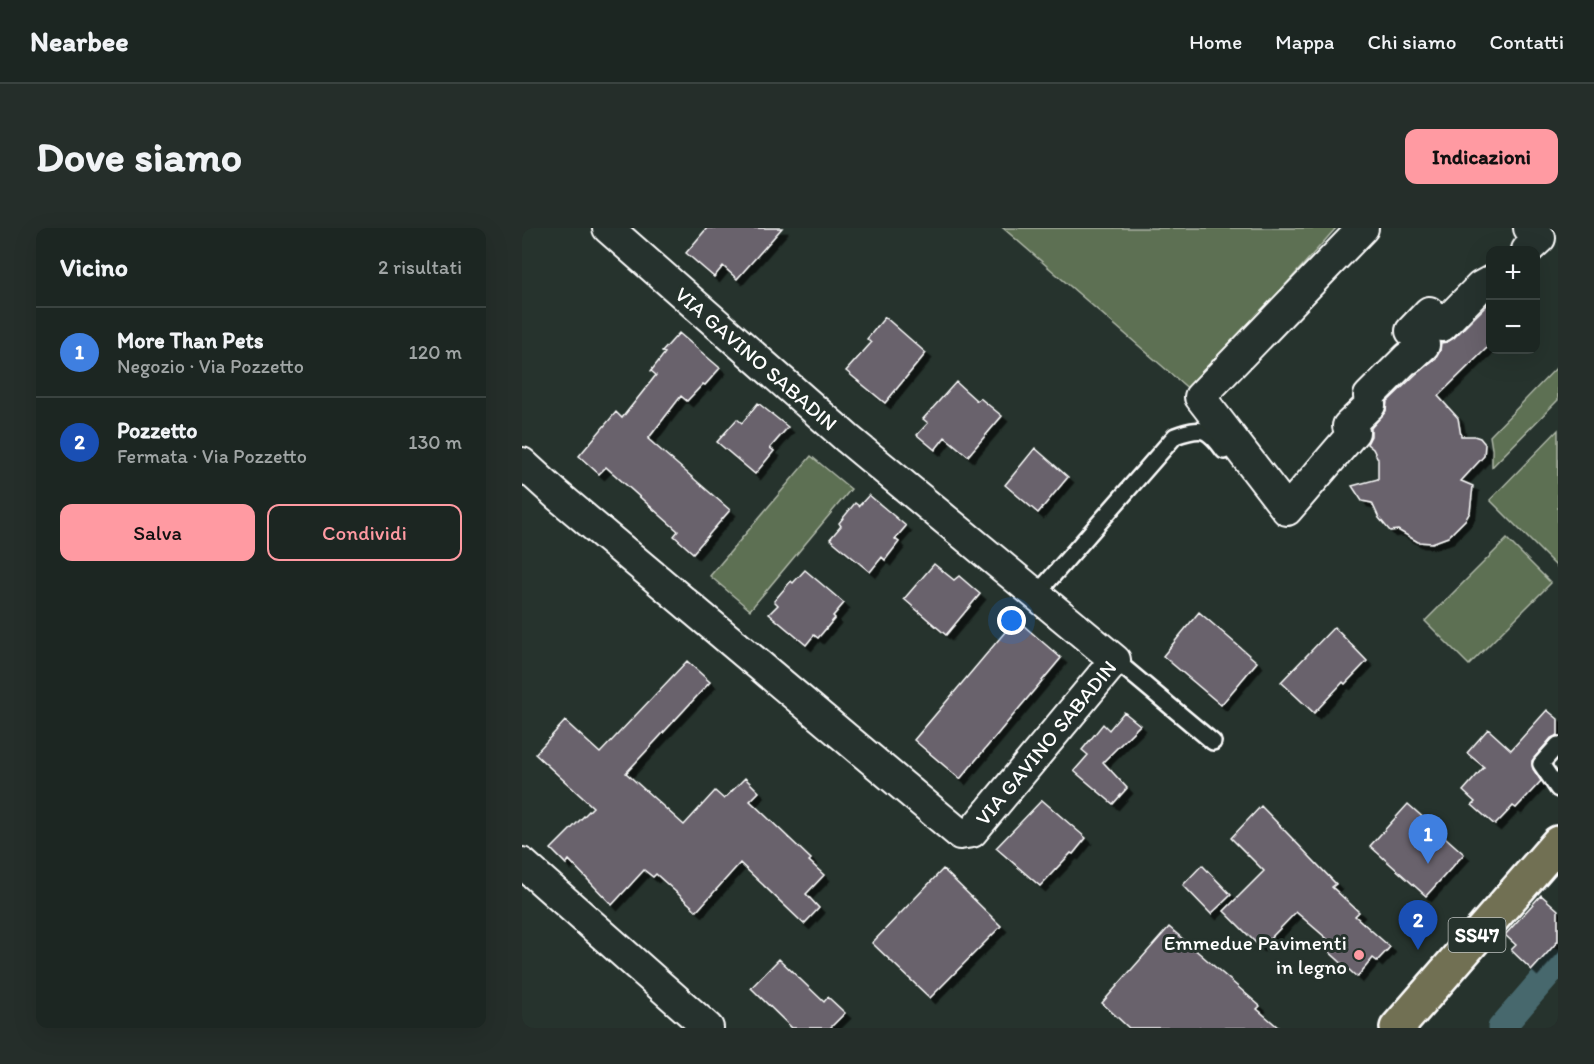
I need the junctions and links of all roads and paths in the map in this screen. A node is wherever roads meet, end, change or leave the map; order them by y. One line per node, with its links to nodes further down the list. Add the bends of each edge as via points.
1 (608, 228): 8 (street, VIA GAVINO SABADIN, via 848,439)
2 (1363, 228): 5 (street, via 1200,397 1287,510 1354,432 1348,426 1370,405 1370,396 1424,345 1411,331 1429,312 1442,326)
3 (1529, 228): 4 (street, via 1540,238)
4 (1531, 246)
5 (1486, 283)
6 (522, 463): 9 (street, VIA GAVINO SABADIN, via 960,834 972,832)
7 (1260, 499): 8 (lane, via 1207,432 1197,429 1175,436)
8 (1036, 596): 9 (street, VIA GAVINO SABADIN)
9 (1115, 660): 10 (lane)
10 (1213, 742)
11 (1558, 745): 12 (lane, via 1541,764)
12 (1558, 789)
13 (1558, 843): 16 (main road, SS47)
14 (522, 863): 15 (street)
15 (708, 1028)
16 (1397, 1028)

